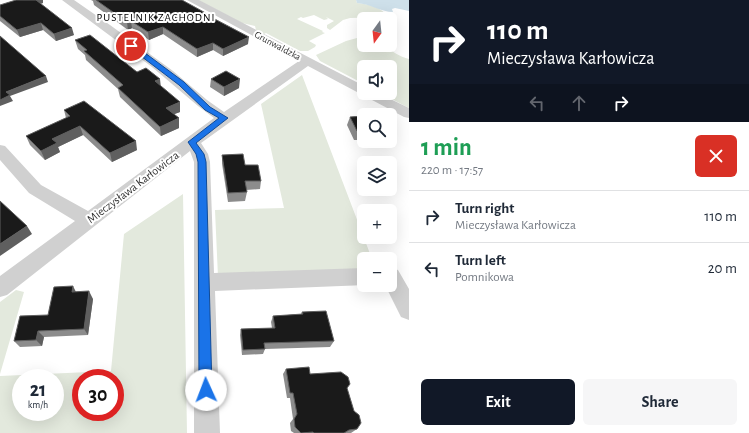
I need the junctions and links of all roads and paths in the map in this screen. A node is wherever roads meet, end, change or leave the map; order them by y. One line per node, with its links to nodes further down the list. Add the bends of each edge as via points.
1 (67, 0): 7 (street, via 153,61 208,108)
2 (192, 0): 3 (street, Grunwaldzka)
3 (307, 61): 4 (street, Grunwaldzka); 7 (street, Mieczysława Karłowicza)
4 (357, 87)
5 (382, 100): 6 (street)
6 (409, 114)
7 (224, 118): 8 (street, Mieczysława Karłowicza)
8 (192, 142): 10 (street, Mieczysława Karłowicza); 12 (street, via 202,162)
9 (0, 150): 10 (street, via 35,189)
10 (90, 220): 14 (street, Mieczysława Karłowicza)
11 (357, 277): 12 (street)
12 (205, 282): 16 (street)
13 (397, 287): 15 (street)
14 (0, 288)
15 (409, 310)
16 (207, 433)

